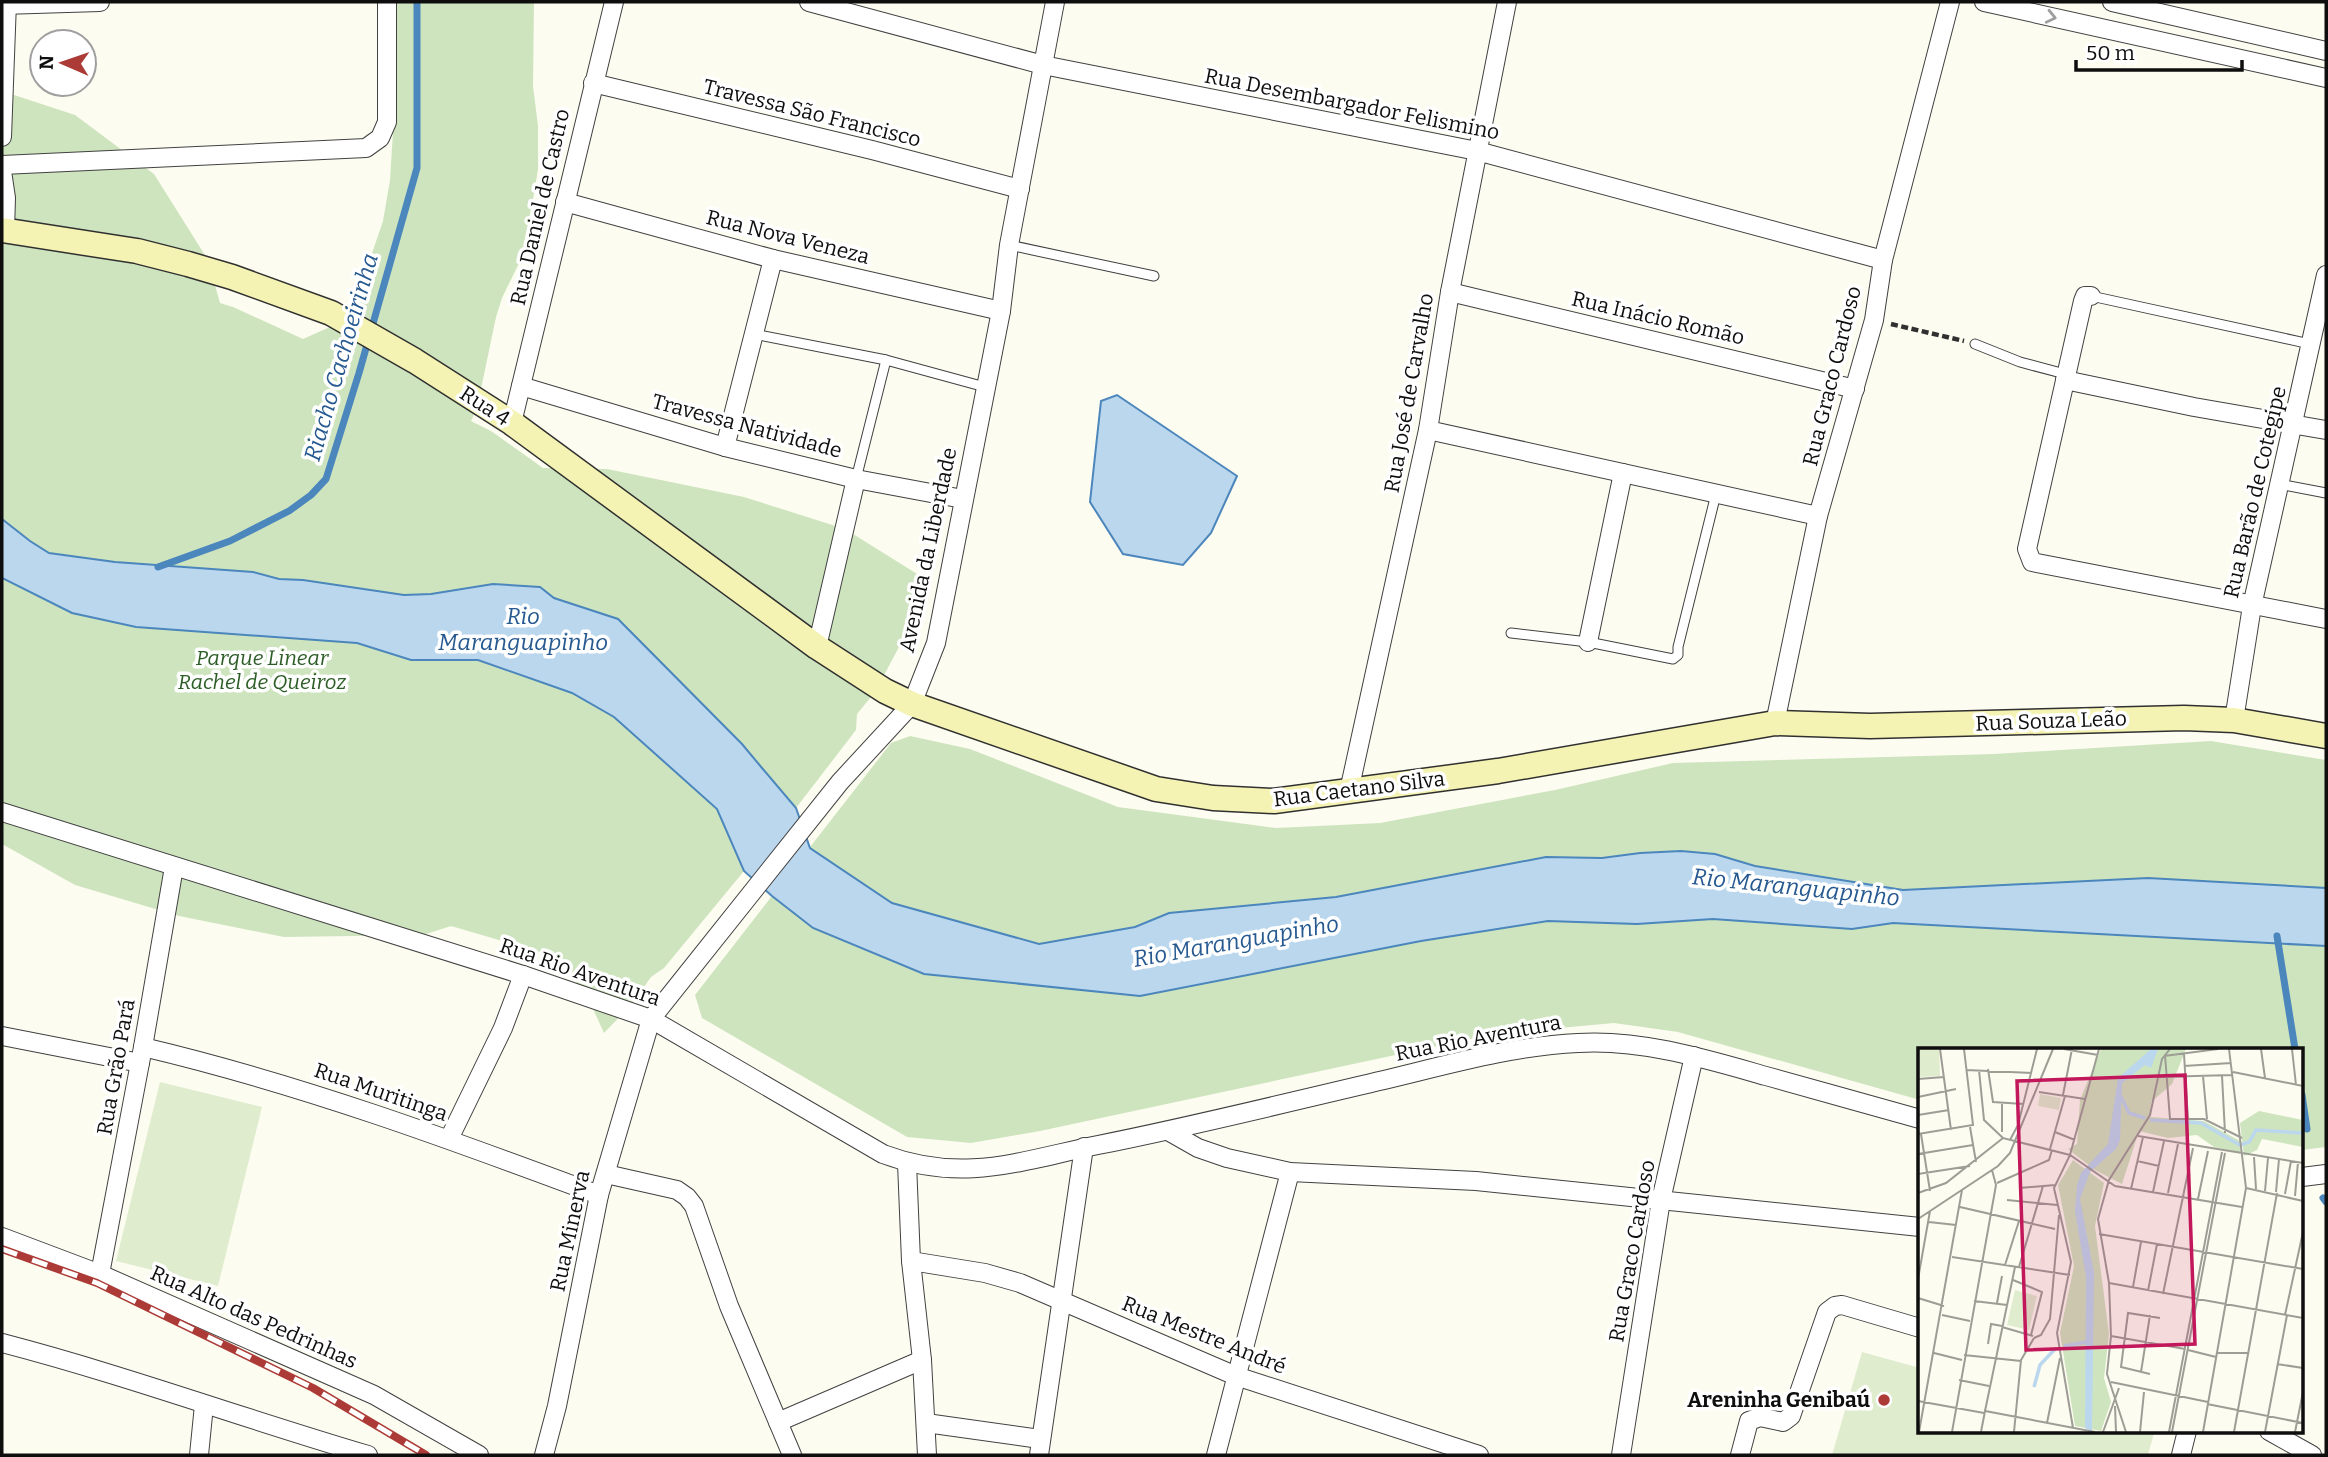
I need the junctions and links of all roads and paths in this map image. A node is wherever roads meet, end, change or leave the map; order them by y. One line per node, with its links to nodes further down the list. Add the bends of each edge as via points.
1 (100, 2): 10 (street)
2 (387, 2): 19 (street, via 387,122 380,138 366,148)
3 (614, 2): 16 (street, Rua Daniel de Castro)
4 (809, 2): 13 (street, Rua Desembargador Felismino)
5 (1055, 2): 13 (street, Avenida da Liberdade)
6 (1507, 2): 18 (street, Rua José de Carvalho)
7 (1950, 2): 26 (street, Rua Graco Cardoso)
8 (1984, 2): 14 (street, one-way to 14)
9 (2112, 2): 11 (street)
10 (5, 4): 17 (street)
11 (2296, 44): 12 (street); 14 (street)
12 (2326, 51)
13 (1043, 65): 18 (street, Rua Desembargador Felismino); 21 (street, Avenida da Liberdade)
14 (2293, 71): 15 (street)
15 (2326, 78)
16 (593, 83): 21 (street, Travessa São Francisco); 22 (street, Rua Daniel de Castro)
17 (2, 137)
18 (1477, 151): 26 (street, Rua Desembargador Felismino); 29 (street, Rua José de Carvalho)
19 (2, 165)
20 (2, 171): 23 (street, via 6,198)
21 (1020, 189): 24 (street, Avenida da Liberdade)
22 (565, 202): 25 (street, Rua Nova Veneza); 38 (street, Rua Daniel de Castro)
23 (3, 231): 41 (main road, Rua 4, via 137,251 232,277 331,313)
24 (1009, 245): 28 (lane); 31 (street, Avenida da Liberdade)
25 (773, 259): 31 (street, Rua Nova Veneza); 33 (street)
26 (1883, 260): 32 (street, Rua Graco Cardoso)
27 (2326, 275): 35 (street, Rua Barão de Cotegipe)
28 (1154, 276)
29 (1450, 292): 40 (street, Rua Inácio Romão); 43 (street, Rua José de Carvalho)
30 (2091, 296): 35 (lane); 37 (street, via 2083,301)
31 (1001, 311): 39 (street, Avenida da Liberdade)
32 (1874, 320): 34 (path); 40 (street, Rua Graco Cardoso)
33 (754, 334): 36 (lane); 45 (street)
34 (1975, 344): 37 (lane)
35 (2310, 344): 42 (street, Rua Barão de Cotegipe)
36 (886, 360): 39 (lane); 47 (lane)
37 (2065, 377): 42 (street); 53 (street, via 2027,549 2032,562)
38 (521, 386): 41 (street, Rua Daniel de Castro); 45 (street, Travessa Natividade)
39 (985, 387): 51 (street, Avenida da Liberdade)
40 (1855, 389): 52 (street, Rua Graco Cardoso)
41 (512, 423): 57 (main road, Rua 4)
42 (2294, 424): 44 (street); 48 (street, Rua Barão de Cotegipe)
43 (1428, 430): 46 (street); 62 (street, Rua José de Carvalho)
44 (2326, 430)
45 (725, 447): 47 (street, Travessa Natividade)
46 (1623, 472): 50 (street); 56 (street)
47 (856, 479): 51 (street, Travessa Natividade); 57 (street)
48 (2279, 484): 49 (lane); 53 (street, Rua Barão de Cotegipe)
49 (2326, 493)
50 (1716, 494): 52 (street); 56 (lane, via 1678,656 1665,658)
51 (964, 499): 58 (street, Avenida da Liberdade, via 936,643)
52 (1818, 516): 60 (street, Rua Graco Cardoso)
53 (2252, 606): 54 (street); 59 (street, Rua Barão de Cotegipe)
54 (2326, 619)
55 (1511, 633): 56 (lane)
56 (1588, 642)
57 (817, 646): 58 (main road, Rua 4)
58 (912, 704): 62 (main road, Rua Caetano Silva, via 1156,789 1274,801); 66 (street, Avenida da Liberdade, via 840,782)
59 (2234, 720): 60 (main road, Rua Souza Leão, via 1870,726); 61 (main road, Rua Souza Leão)
60 (1775, 723): 62 (main road, Rua Caetano Silva, via 1498,771)
61 (2326, 736)
62 (1349, 791)
63 (2, 812): 64 (street, Rua Rio Aventura)
64 (174, 867): 65 (street, Rua Rio Aventura); 68 (street, Rua Grão Pará)
65 (523, 975): 66 (street, Rua Rio Aventura); 72 (street, via 503,1028)
66 (651, 1019): 74 (street, Rua Rio Aventura); 76 (street, Rua Minerva)
67 (2, 1036): 68 (street, Rua Muritinga)
68 (142, 1055): 72 (street, Rua Muritinga, via 278,1082); 84 (street, Rua Grão Pará)
69 (1694, 1056): 70 (street, Rua Rio Aventura); 71 (street, Rua Rio Aventura, via 1617,1044 1544,1046); 80 (street, Rua Graco Cardoso)
70 (1918, 1118)
71 (1168, 1131): 73 (street, Rua Rio Aventura); 75 (street, via 1227,1158)
72 (449, 1139): 79 (street, Rua Muritinga)
73 (1084, 1147): 74 (street, Rua Rio Aventura, via 967,1170); 85 (street)
74 (907, 1163): 83 (street)
75 (1290, 1172): 80 (street, via 1476,1181); 89 (street)
76 (606, 1174): 79 (street, Rua Minerva); 91 (street, via 677,1190 694,1206 729,1306)
77 (2326, 1174): 78 (street)
78 (2304, 1177)
79 (599, 1195): 99 (street, Rua Minerva)
80 (1661, 1200): 81 (street); 104 (street, Rua Graco Cardoso)
81 (1918, 1227)
82 (2, 1237): 84 (street, Rua Alto das Pedrinhas)
83 (911, 1261): 85 (street, Rua Mestre André, via 985,1273); 88 (street)
84 (100, 1274): 98 (street, Rua Alto das Pedrinhas, via 374,1395)
85 (1062, 1301): 89 (street, Rua Mestre André); 95 (street)
86 (1918, 1327): 105 (street, via 1835,1306 1827,1312 1791,1416 1783,1422 1760,1417 1749,1421)
87 (2, 1343): 90 (street, via 132,1379)
88 (922, 1360): 91 (street); 92 (street)
89 (1236, 1376): 102 (street); 103 (street, Rua Mestre André)
90 (204, 1405): 96 (street); 97 (street)
91 (778, 1422): 100 (street)
92 (926, 1423): 95 (street); 101 (street)
93 (2188, 1432): 106 (street)
94 (2271, 1432): 107 (street)
95 (1040, 1447)
96 (199, 1455)
97 (368, 1455)
98 (479, 1455)
99 (544, 1455)
100 (792, 1455)
101 (927, 1455)
102 (1216, 1455)
103 (1479, 1455)
104 (1621, 1455)
105 (1740, 1455)
106 (2181, 1455)
107 (2312, 1455)

